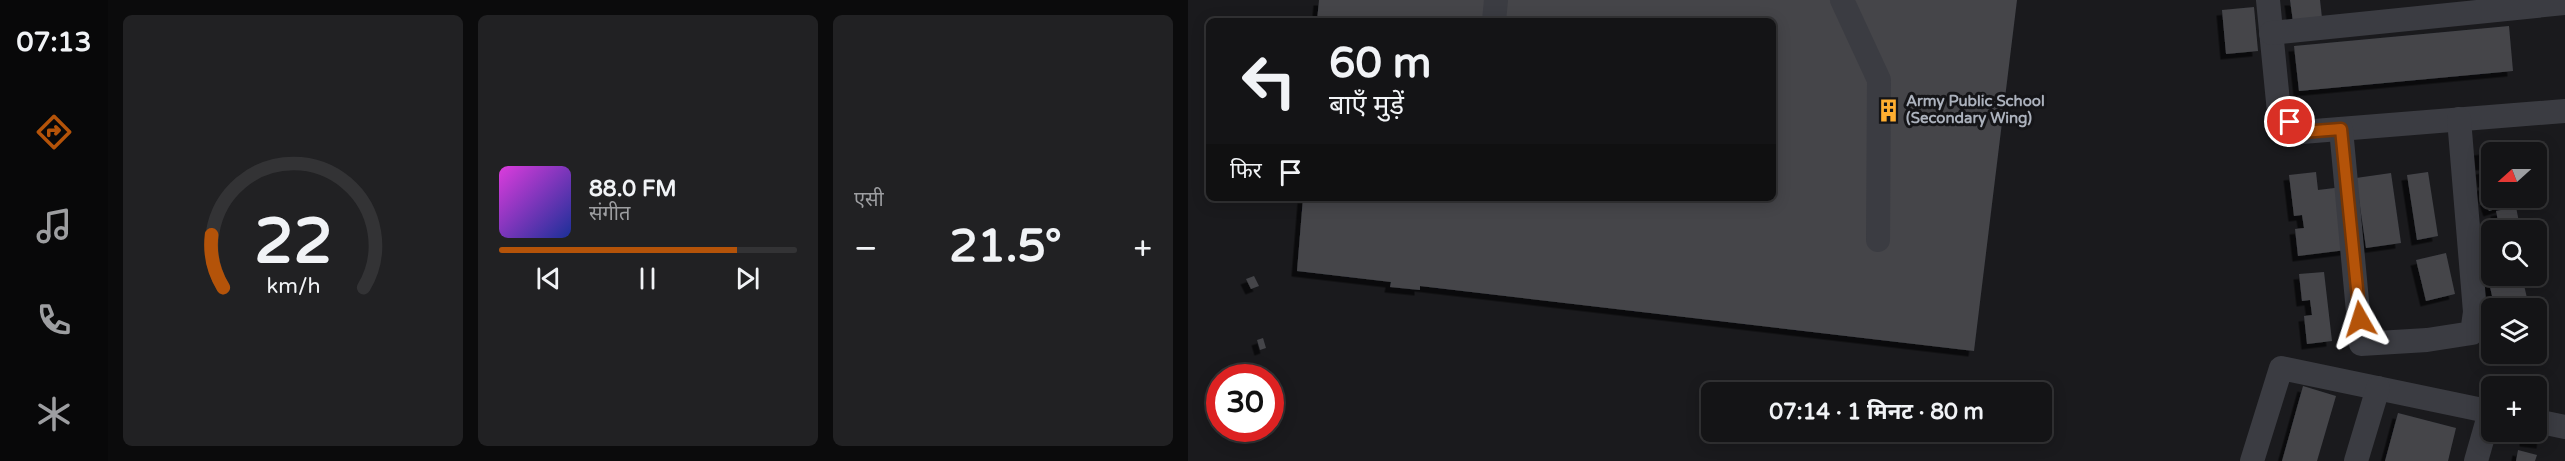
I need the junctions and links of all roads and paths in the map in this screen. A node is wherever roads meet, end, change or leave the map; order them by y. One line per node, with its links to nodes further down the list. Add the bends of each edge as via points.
1 (1496, 0): 5 (street)
2 (1842, 0): 10 (street, via 1879,80)
3 (2268, 0): 6 (street)
4 (2565, 3): 6 (street)
5 (1494, 18)
6 (2271, 33): 9 (street, via 2279,112 2302,132)
7 (2565, 111): 8 (street)
8 (2459, 119): 9 (street); 9 (street, via 2475,312 2472,333 2427,340 2361,344)
9 (2341, 129)
10 (1878, 240)
11 (2378, 388): 12 (street); 16 (street, via 2281,368); 17 (street)
12 (2481, 410)
13 (2547, 423): 14 (street)
14 (2565, 427)
15 (2482, 442): 18 (street)
16 (2252, 461)
17 (2356, 461)
18 (2476, 461)

